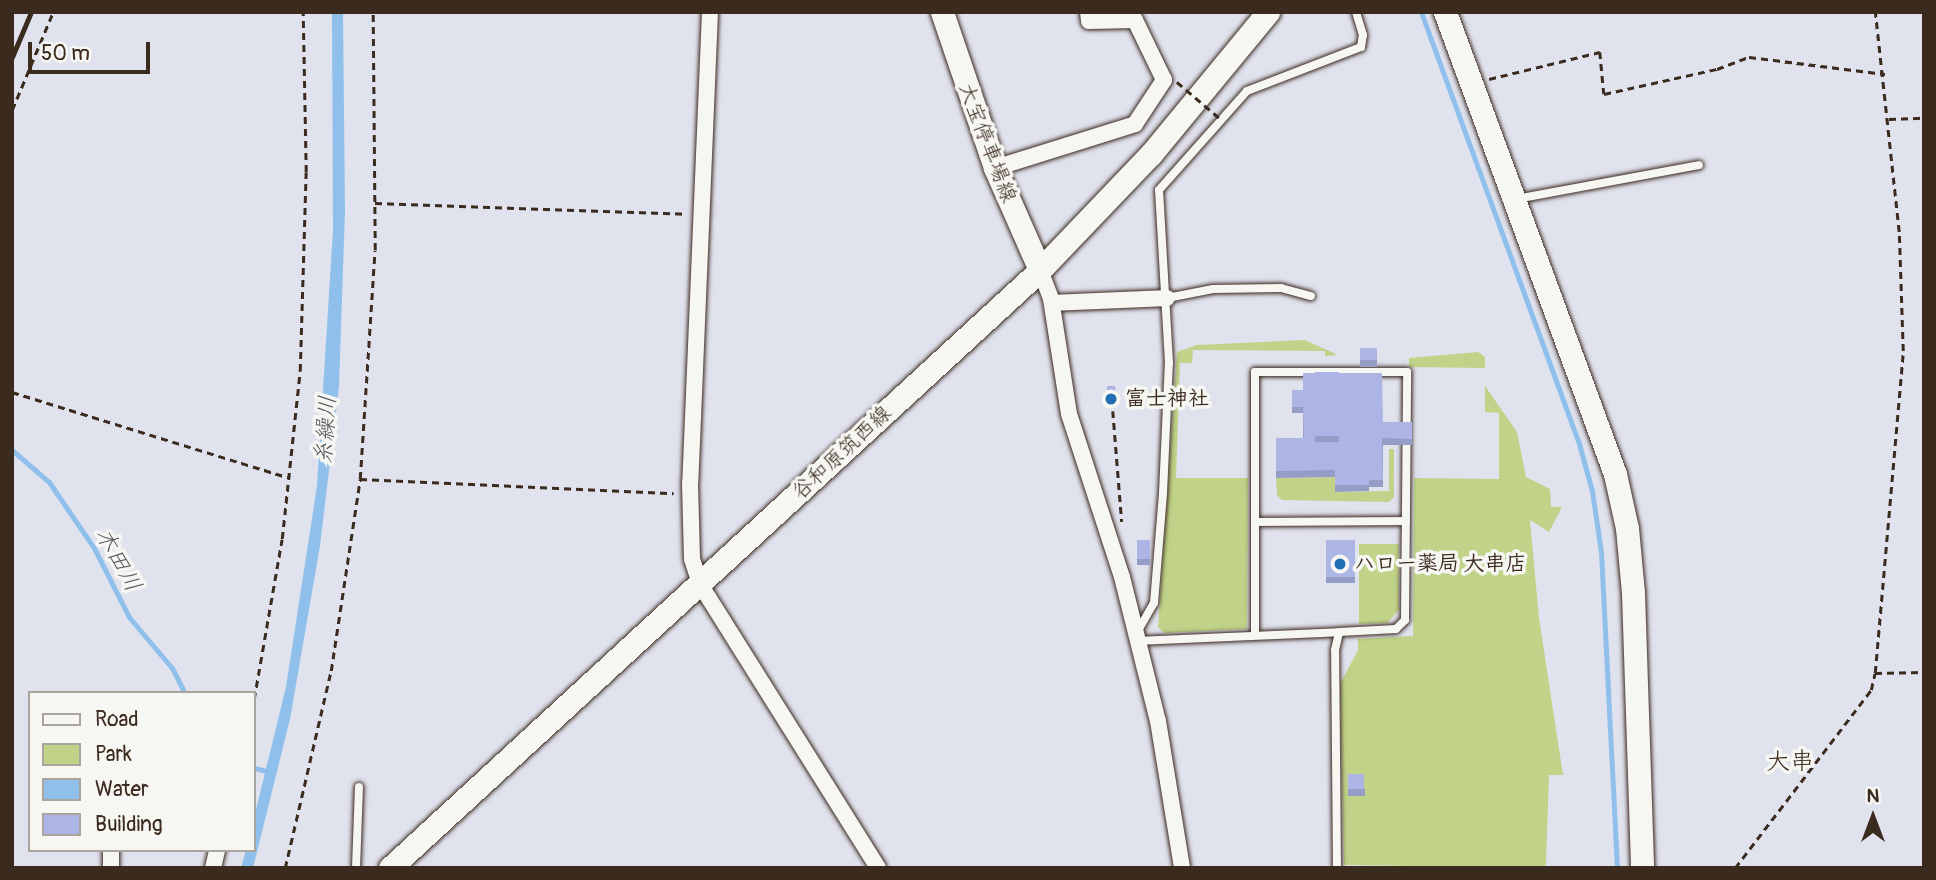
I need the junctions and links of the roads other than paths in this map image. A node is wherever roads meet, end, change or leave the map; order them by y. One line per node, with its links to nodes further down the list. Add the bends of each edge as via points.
1 (710, 12): 16 (street, via 690,494 692,559)
2 (942, 12): 8 (main road, 大宝停車場線)
3 (1088, 12): 8 (street, via 1088,21 1135,20 1164,80 1135,124)
4 (1268, 12): 10 (main road, 谷和原筑西線, via 1152,154)
5 (1356, 12): 12 (lane, via 1363,36 1361,47 1247,91 1159,190)
6 (1445, 12): 9 (main road)
7 (1699, 165): 9 (lane)
8 (995, 168): 10 (main road, 大宝停車場線)
9 (1514, 200): 26 (main road, via 1615,474 1627,528)
10 (1040, 270): 13 (street); 16 (main road, 谷和原筑西線)
11 (1311, 296): 12 (lane, via 1281,288 1213,289)
12 (1167, 298): 13 (street); 19 (lane, via 1164,480 1154,603)
13 (1052, 303): 19 (street, via 1069,414 1122,577)
14 (1406, 521): 15 (lane); 15 (lane, via 1407,372 1255,372); 17 (lane, via 1405,620 1396,629)
15 (1256, 522): 18 (lane)
16 (700, 584): 22 (main road, 谷和原筑西線); 23 (street)
17 (1339, 632): 18 (lane); 25 (lane, via 1335,650)
18 (1255, 635): 19 (lane)
19 (1135, 639): 24 (street, via 1158,721)
20 (359, 787): 21 (lane)
21 (356, 868)
22 (390, 868)
23 (878, 868)
24 (1182, 868)
25 (1337, 868)
26 (1642, 868)

